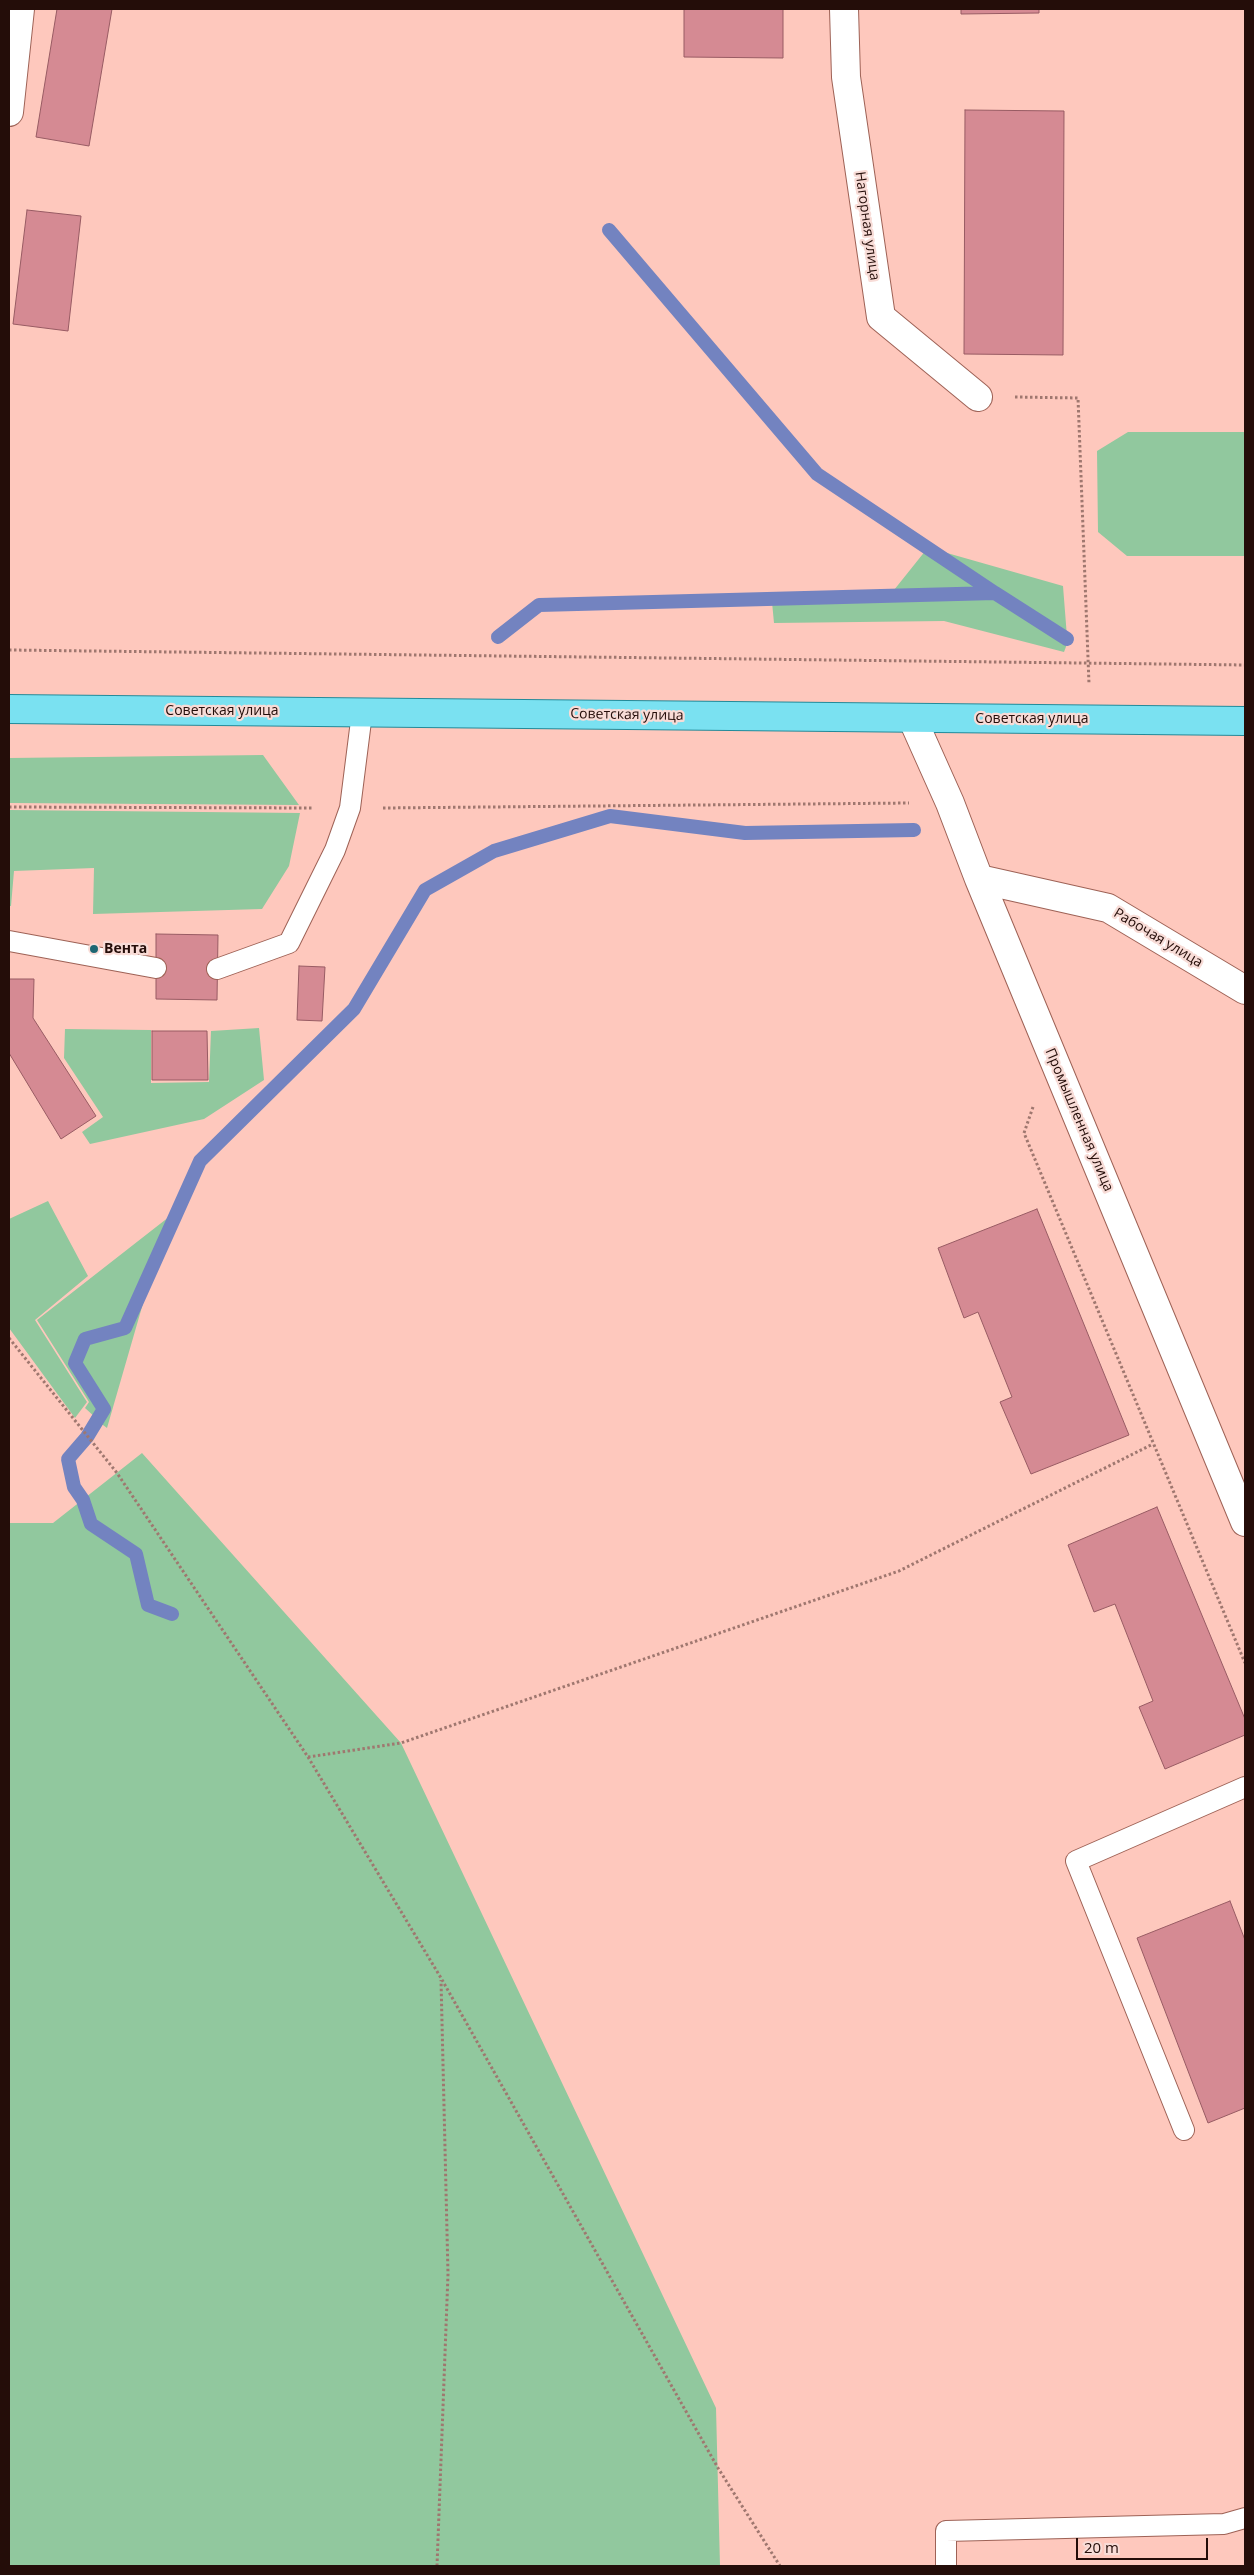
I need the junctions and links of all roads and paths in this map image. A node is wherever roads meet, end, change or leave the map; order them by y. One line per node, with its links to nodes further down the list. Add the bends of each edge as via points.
1 (20, 9): 3 (street)
2 (844, 9): 4 (street, Нагорная улица, via 846,78 881,317)
3 (9, 112)
4 (978, 397): 6 (path, via 1078,398)
5 (9, 650): 6 (path)
6 (1089, 664): 7 (path); 11 (path)
7 (1245, 665)
8 (9, 710): 9 (main road, Советская улица)
9 (362, 712): 10 (main road, Советская улица); 15 (lane)
10 (912, 718): 11 (main road, Советская улица); 13 (street, Промышленная улица)
11 (1090, 719): 12 (main road, Советская улица)
12 (1245, 721)
13 (950, 803): 15 (path); 16 (street, Промышленная улица)
14 (9, 807): 15 (path)
15 (350, 808): 19 (lane, via 335,850 289,943)
16 (979, 879): 20 (street, Рабочая улица, via 1108,908); 21 (street, Промышленная улица)
17 (9, 941): 18 (lane)
18 (156, 968)
19 (217, 969)
20 (1245, 990)
21 (1052, 1055): 23 (path, via 1024,1133); 24 (street, Промышленная улица)
22 (9, 1338): 26 (path, via 117,1473)
23 (1153, 1444): 25 (path); 26 (path, via 899,1571 401,1743)
24 (1245, 1522)
25 (1245, 1663)
26 (308, 1756): 28 (path)
27 (1245, 1787): 29 (lane, via 1076,1862)
28 (441, 1978): 31 (path, via 448,2274); 32 (path, via 718,2468)
29 (1184, 2130)
30 (1245, 2518): 33 (lane, via 1224,2524 946,2531)
31 (436, 2566)
32 (780, 2566)
33 (946, 2566)

